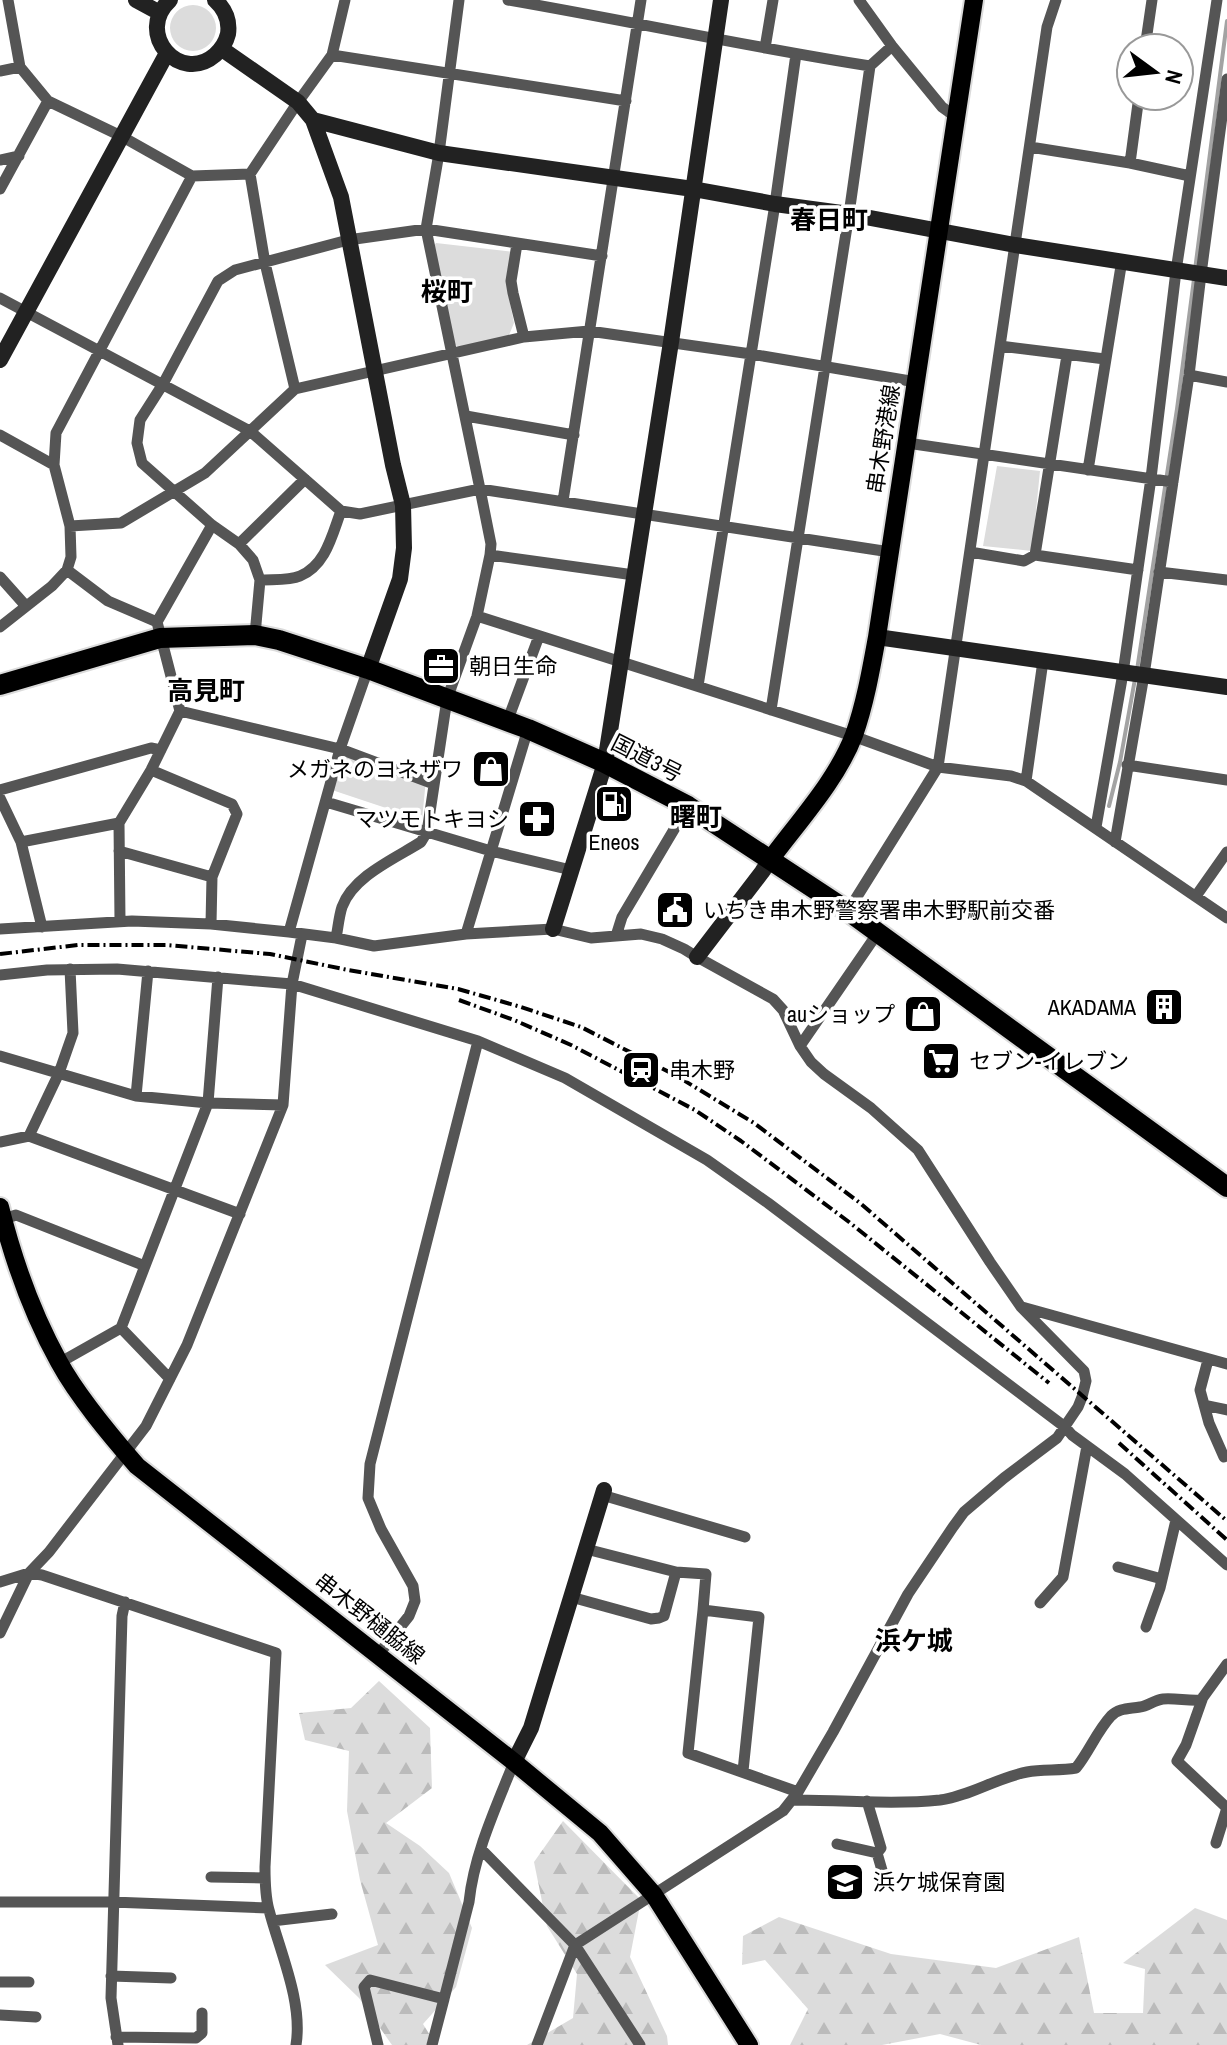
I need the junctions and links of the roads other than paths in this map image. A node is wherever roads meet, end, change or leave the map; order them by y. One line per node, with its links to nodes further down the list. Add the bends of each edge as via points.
1 (8, 0): 26 (street)
2 (136, 0): 15 (street)
3 (345, 0): 24 (street)
4 (459, 0): 28 (street)
5 (508, 0): 16 (street)
6 (641, 0): 16 (street)
7 (721, 0): 18 (street)
8 (773, 0): 20 (street)
9 (859, 0): 19 (street)
10 (974, 0): 34 (main road, 串木野港線)
11 (1056, 0): 37 (street, via 1047,27)
12 (1152, 0): 17 (street)
13 (1217, 0): 45 (street)
14 (219, 1): 21 (street, via 228,25)
15 (165, 6): 22 (street, via 156,30)
16 (638, 23): 18 (street); 31 (street)
17 (1147, 32)
18 (714, 39): 20 (street); 48 (street)
19 (892, 46): 25 (street); 34 (street)
20 (765, 48): 23 (street)
21 (222, 49): 22 (street, via 213,58 189,64); 32 (street)
22 (167, 53): 36 (street)
23 (796, 54): 25 (street); 49 (street)
24 (332, 55): 28 (street); 32 (street)
25 (870, 66): 50 (street)
26 (20, 67): 27 (street); 30 (street)
27 (0, 71)
28 (449, 73): 31 (street); 38 (street)
29 (1227, 79): 42 (street)
30 (48, 101): 36 (street); 39 (street)
31 (626, 101): 46 (street)
32 (298, 102): 35 (street); 43 (street)
33 (1137, 112): 41 (street)
34 (956, 117): 52 (main road, 串木野港線)
35 (313, 120): 38 (street); 53 (street, via 341,197)
36 (121, 136): 44 (street); 63 (street)
37 (1030, 147): 41 (street); 55 (street)
38 (439, 153): 46 (street); 51 (street)
39 (19, 156): 40 (street); 47 (street)
40 (0, 160)
41 (1130, 163): 45 (street)
42 (1221, 165): 60 (street)
43 (250, 174): 44 (street); 58 (street)
44 (192, 176): 68 (street)
45 (1190, 176): 59 (street)
46 (614, 178): 48 (street); 56 (street)
47 (0, 189)
48 (693, 189): 49 (street); 66 (street)
49 (775, 204): 50 (street); 70 (street)
50 (849, 214): 52 (street); 74 (street)
51 (426, 229): 53 (street); 54 (street); 69 (street)
52 (939, 230): 55 (street); 77 (main road, 串木野港線)
53 (348, 240): 58 (street); 75 (street)
54 (517, 244): 56 (street); 65 (street, via 511,281)
55 (1015, 245): 57 (street); 67 (street)
56 (602, 256): 64 (street)
57 (1122, 260): 59 (street); 72 (street)
58 (265, 263): 79 (street, via 235,270 218,281); 80 (street)
59 (1176, 271): 60 (street); 90 (street)
60 (1201, 274): 61 (street); 76 (street)
61 (1227, 278)
62 (0, 298): 63 (street)
63 (26, 311): 68 (street); 73 (street)
64 (589, 331): 65 (street); 66 (street); 84 (street)
65 (524, 337): 69 (street)
66 (671, 342): 70 (street); 98 (street)
67 (1000, 346): 71 (street); 86 (street)
68 (100, 351): 79 (street); 88 (street, via 56,433)
69 (451, 353): 75 (street); 81 (street)
70 (751, 354): 74 (street); 101 (street)
71 (1067, 355): 72 (street); 87 (street)
72 (1105, 359): 89 (street)
73 (0, 360)
74 (824, 366): 77 (street); 102 (street)
75 (374, 371): 80 (street); 96 (street)
76 (1189, 375): 78 (street); 92 (street)
77 (916, 382): 85 (main road, 串木野港線)
78 (1227, 382)
79 (163, 384): 82 (street); 94 (street, via 140,420 137,443 142,463)
80 (295, 389): 82 (street)
81 (466, 416): 84 (street); 93 (street)
82 (250, 431): 91 (street); 94 (street, via 205,473)
83 (0, 435): 88 (street)
84 (574, 435): 95 (street)
85 (907, 443): 86 (street); 104 (main road, 串木野港線)
86 (985, 454): 87 (street); 105 (street)
87 (1050, 464): 89 (street); 107 (street)
88 (54, 465): 100 (street)
89 (1088, 470): 90 (street)
90 (1151, 478): 92 (street); 109 (street)
91 (305, 479): 97 (street); 103 (street)
92 (1173, 482): 110 (street)
93 (480, 489): 95 (street); 96 (street); 106 (street)
94 (175, 491): 99 (street); 100 (street, via 121,523)
95 (563, 501): 98 (street)
96 (403, 505): 97 (street, via 360,514); 125 (street, via 400,579)
97 (341, 511): 113 (street, via 318,565 298,578)
98 (643, 514): 101 (street); 111 (street)
99 (212, 525): 103 (street); 118 (street)
100 (70, 526): 108 (street)
101 (723, 526): 102 (street); 129 (street)
102 (797, 537): 104 (street); 132 (street)
103 (239, 544): 113 (street, via 253,560)
104 (890, 552): 121 (main road, 串木野港線)
105 (970, 552): 107 (street, via 1024,561); 122 (street)
106 (490, 555): 111 (street); 116 (street)
107 (1035, 555): 109 (street)
108 (67, 570): 115 (street); 118 (street)
109 (1138, 570): 126 (street)
110 (1159, 572): 114 (street); 127 (street)
111 (634, 575): 123 (street)
112 (0, 577): 115 (street)
113 (260, 580): 119 (street)
114 (1227, 580)
115 (25, 605): 117 (street)
116 (477, 616): 120 (street); 131 (street)
117 (0, 627)
118 (158, 630): 119 (highway, 国道3号); 128 (highway, 国道3号); 133 (street)
119 (255, 635): 125 (highway, 国道3号)
120 (539, 636): 123 (street); 134 (street)
121 (877, 637): 122 (street); 136 (main road, 串木野港線)
122 (956, 649): 124 (street); 141 (street)
123 (620, 661): 129 (street); 139 (street)
124 (1043, 661): 126 (street); 144 (street)
125 (368, 669): 131 (highway, 国道3号); 137 (street)
126 (1123, 673): 127 (street); 151 (street)
127 (1144, 675): 130 (street); 140 (street)
128 (0, 685)
129 (698, 686): 132 (street)
130 (1227, 687)
131 (447, 699): 134 (highway, 国道3号); 145 (street)
132 (771, 710): 136 (street)
133 (180, 711): 137 (street); 138 (street)
134 (507, 722): 135 (highway, 国道3号)
135 (528, 729): 139 (highway, 国道3号); 156 (street)
136 (853, 736): 141 (street); 158 (main road, 串木野港線, via 840,763)
137 (340, 749): 145 (street); 148 (street)
138 (161, 750): 142 (street); 146 (street, via 151,748)
139 (605, 763): 149 (highway, 国道3号); 159 (street)
140 (1127, 765): 143 (street); 154 (street)
141 (938, 767): 144 (street); 162 (street)
142 (151, 770): 150 (street); 160 (street, via 232,804 237,814)
143 (1227, 780)
144 (1026, 781): 151 (street)
145 (434, 784): 152 (street)
146 (0, 790)
147 (0, 798): 153 (street)
148 (326, 802): 152 (street); 169 (street)
149 (688, 806): 158 (highway, 国道3号); 173 (street)
150 (119, 823): 153 (street); 155 (street)
151 (1096, 827): 154 (street)
152 (427, 832): 156 (street); 174 (street, via 421,842 353,888)
153 (21, 842): 166 (street)
154 (1115, 842): 161 (street)
155 (119, 851): 160 (street); 164 (street)
156 (491, 851): 159 (street); 170 (street)
157 (1227, 852): 161 (street)
158 (770, 860): 162 (highway, 国道3号); 175 (street)
159 (571, 870): 168 (street)
160 (212, 877): 165 (street)
161 (1196, 896): 163 (street)
162 (848, 911): 171 (highway, 国道3号)
163 (1227, 918)
164 (120, 921): 165 (street); 166 (street)
165 (211, 924): 169 (street)
166 (42, 927): 167 (street)
167 (0, 929)
168 (553, 929): 170 (street); 173 (street, via 591,938)
169 (289, 932): 172 (street)
170 (466, 934): 174 (street, via 374,946)
171 (877, 934): 182 (street); 190 (highway, 国道3号)
172 (302, 935): 174 (street); 180 (street)
173 (616, 936): 175 (street, via 662,939)
174 (336, 938)
175 (697, 957): 182 (street, via 773,999)
176 (70, 969): 177 (street); 178 (street); 184 (street, via 73,1033)
177 (148, 971): 179 (street); 185 (street)
178 (0, 975)
179 (218, 977): 180 (street); 186 (street)
180 (292, 984): 181 (street); 187 (street)
181 (478, 1041): 203 (street, via 565,1078 707,1160); 223 (street, via 370,1464 368,1498 413,1586 415,1601)
182 (800, 1046): 195 (street, via 824,1074 918,1150)
183 (0, 1056): 184 (street)
184 (59, 1073): 185 (street); 188 (street)
185 (136, 1096): 186 (street)
186 (208, 1103): 187 (street); 191 (street)
187 (283, 1105): 192 (street)
188 (29, 1136): 189 (street); 191 (street)
189 (0, 1142)
190 (1225, 1181)
191 (175, 1189): 192 (street); 194 (street)
192 (240, 1214): 200 (street)
193 (1, 1215): 194 (street, via 16,1215); 198 (main road, 串木野樋脇線)
194 (145, 1266): 196 (street)
195 (1021, 1307): 197 (street); 203 (street, via 1084,1371 1082,1397)
196 (121, 1328): 198 (street); 200 (street)
197 (1208, 1360): 199 (street); 201 (street, via 1200,1390)
198 (59, 1363): 205 (main road, 串木野樋脇線)
199 (1227, 1364)
200 (170, 1379): 205 (street)
201 (1204, 1405): 202 (street); 206 (street)
202 (1227, 1410)
203 (1065, 1427): 204 (street); 228 (street, via 953,1527 908,1594)
204 (1087, 1446): 208 (street); 219 (street, via 1063,1577)
205 (126, 1454): 214 (street); 223 (main road, 串木野樋脇線)
206 (1224, 1455)
207 (603, 1493): 209 (street); 210 (street)
208 (1176, 1520): 211 (street); 215 (street)
209 (745, 1537)
210 (586, 1549): 213 (street); 217 (street)
211 (1227, 1565)
212 (1118, 1567): 215 (street)
213 (676, 1572): 217 (street, via 659,1618); 220 (street, via 706,1574)
214 (29, 1573): 216 (street); 218 (street); 222 (street)
215 (1162, 1579): 221 (street)
216 (0, 1582)
217 (571, 1597): 226 (street, via 531,1728)
218 (125, 1602): 236 (street, via 276,1653); 240 (street)
219 (1040, 1603)
220 (703, 1610): 227 (street, via 688,1753); 227 (street, via 759,1617)
221 (1146, 1627)
222 (0, 1633)
223 (378, 1655): 226 (main road, 串木野樋脇線)
224 (1227, 1664): 225 (street)
225 (1203, 1697): 229 (street, via 1165,1699 1118,1711 1076,1768 1028,1772 943,1800); 230 (street, via 1177,1761)
226 (514, 1762): 233 (street); 238 (main road, 串木野樋脇線, via 600,1833)
227 (743, 1771): 228 (street)
228 (795, 1796): 229 (street); 238 (street, via 783,1811)
229 (867, 1801): 234 (street, via 881,1848)
230 (1227, 1808): 231 (street)
231 (1216, 1843)
232 (837, 1844): 234 (street)
233 (481, 1849): 244 (street); 249 (street)
234 (877, 1853): 237 (street)
235 (211, 1877): 236 (street)
236 (265, 1878): 241 (street)
237 (886, 1884)
238 (654, 1895): 244 (street); 259 (main road, 串木野樋脇線)
239 (0, 1902): 240 (street)
240 (112, 1902): 241 (street); 245 (street)
241 (268, 1908): 243 (street)
242 (332, 1914): 243 (street)
243 (272, 1921): 254 (street, via 295,2007)
244 (575, 1945): 257 (street); 258 (street)
245 (111, 1976): 246 (street); 253 (street)
246 (171, 1978)
247 (0, 1982): 248 (street)
248 (29, 1982)
249 (444, 1999): 255 (street, via 370,1980 364,1987); 256 (street)
250 (202, 2013): 253 (street, via 202,2033 196,2038)
251 (0, 2015): 252 (street)
252 (36, 2017)
253 (117, 2041)
254 (296, 2045)
255 (378, 2045)
256 (432, 2045)
257 (537, 2045)
258 (640, 2045)
259 (749, 2045)

